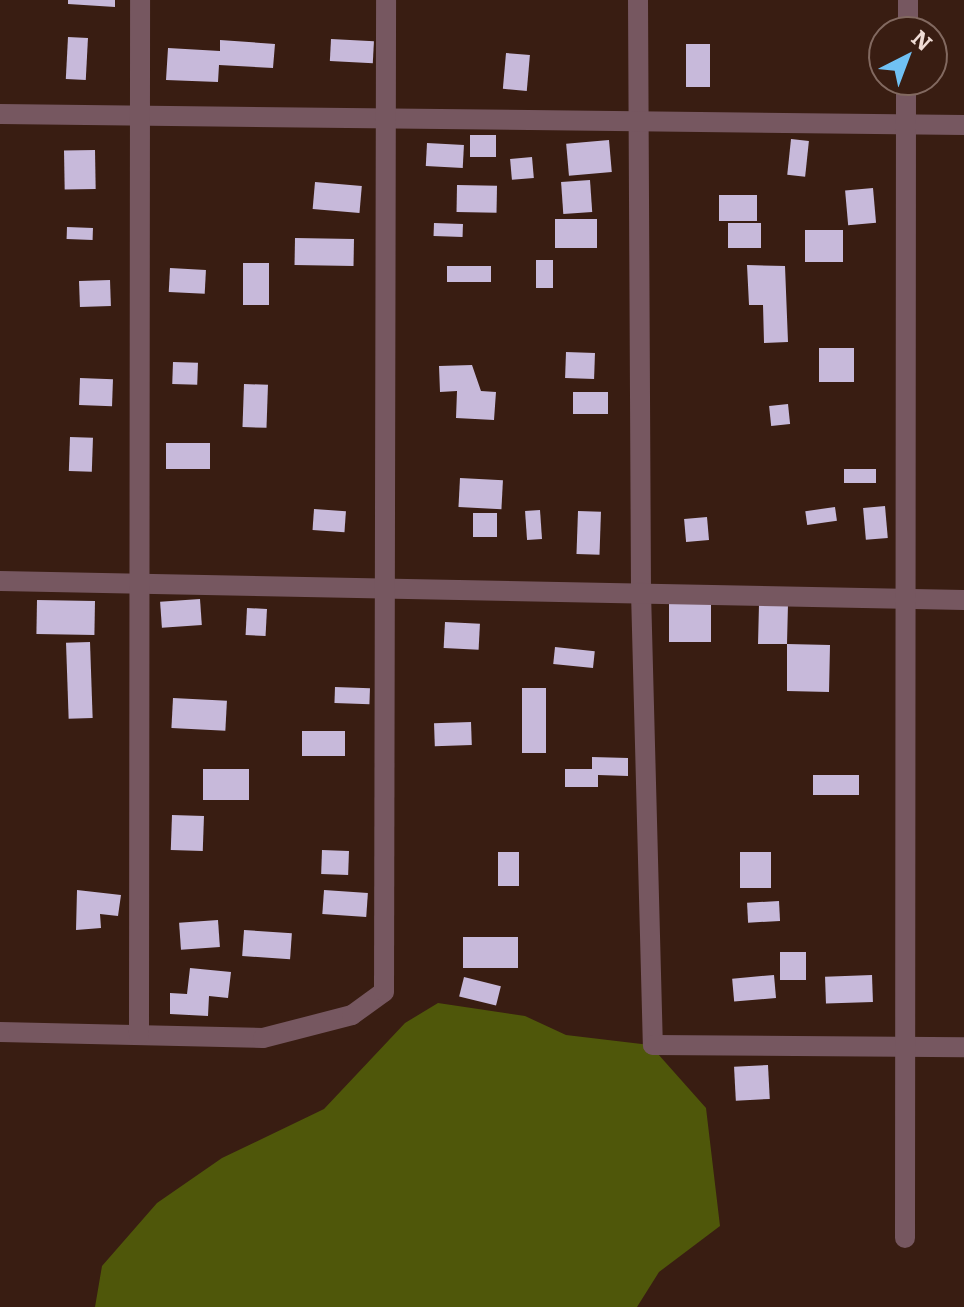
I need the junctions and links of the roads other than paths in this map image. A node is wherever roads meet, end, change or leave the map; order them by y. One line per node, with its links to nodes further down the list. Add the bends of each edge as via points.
1 (140, 0): 6 (street)
2 (386, 0): 7 (street)
3 (638, 0): 8 (street)
4 (906, 96): 9 (street)
5 (0, 114): 6 (street)
6 (140, 115): 7 (street); 12 (street)
7 (385, 118): 8 (street); 13 (street)
8 (635, 121): 9 (street); 14 (street)
9 (905, 124): 10 (street); 15 (street)
10 (964, 125)
11 (0, 581): 12 (street)
12 (140, 583): 13 (street); 18 (street)
13 (381, 588): 14 (street); 18 (street, via 384,992 352,1015 263,1038)
14 (641, 592): 15 (street); 19 (street, via 653,1045)
15 (907, 599): 16 (street); 19 (street)
16 (964, 600)
17 (0, 1032): 18 (street)
18 (139, 1035)
19 (902, 1046): 20 (street); 21 (street)
20 (964, 1047)
21 (905, 1238)

